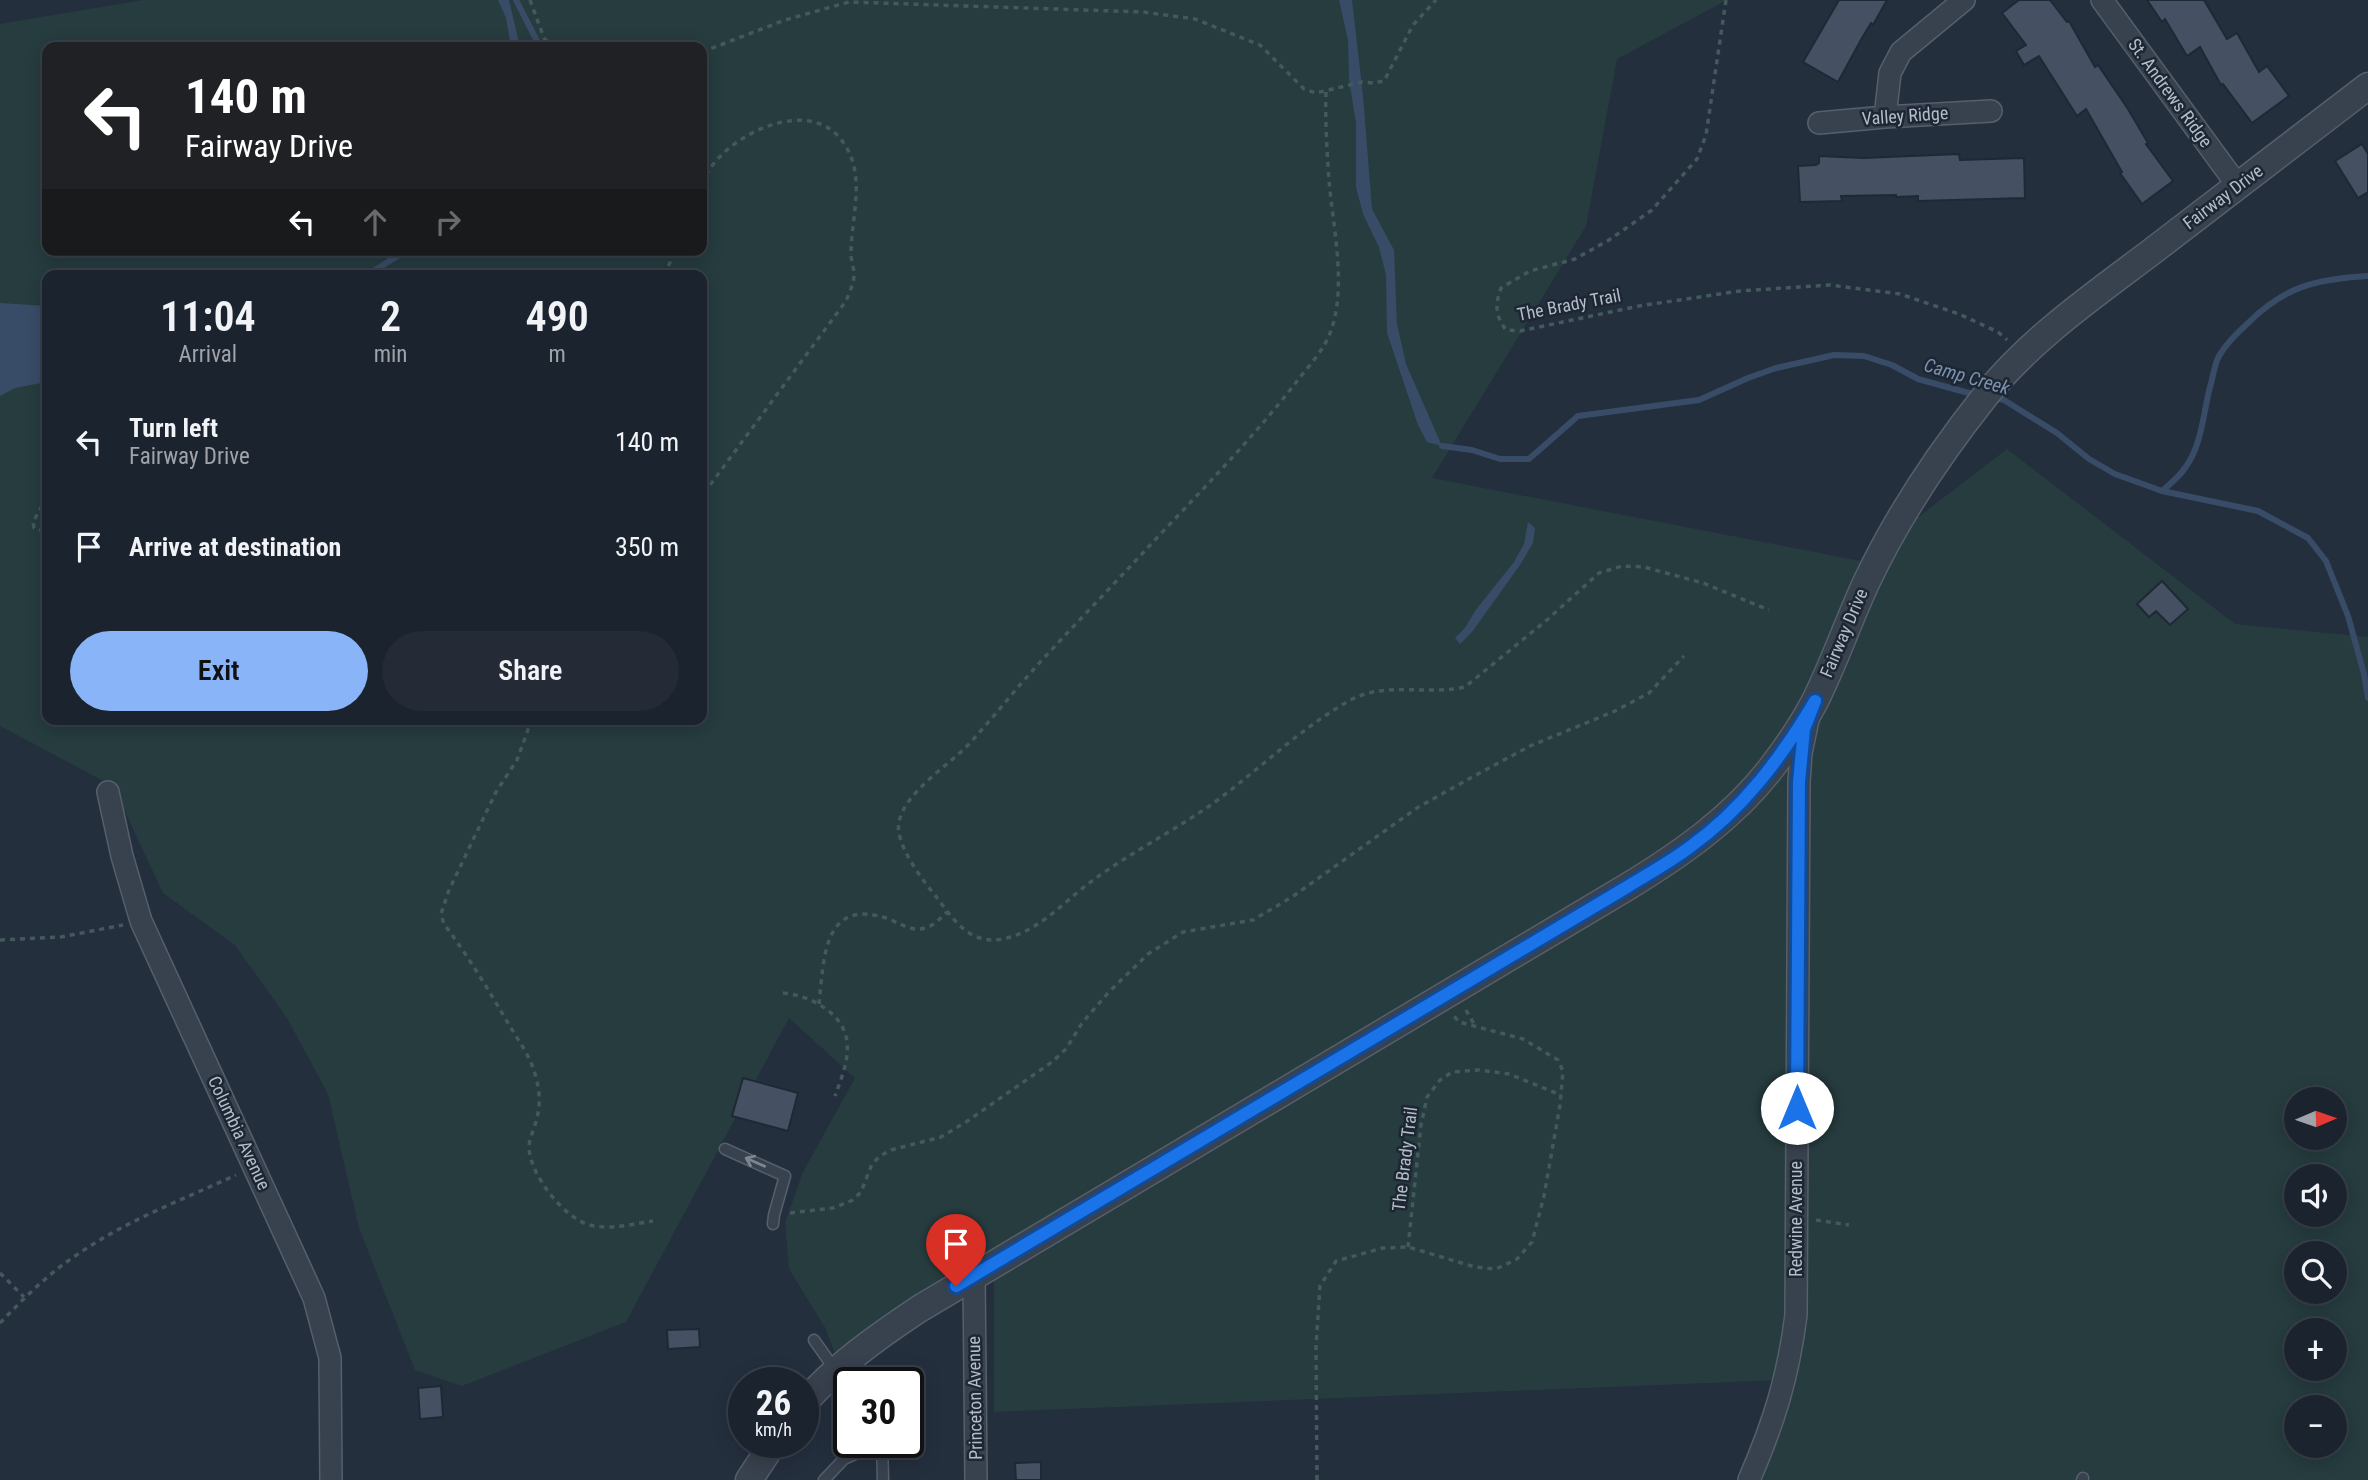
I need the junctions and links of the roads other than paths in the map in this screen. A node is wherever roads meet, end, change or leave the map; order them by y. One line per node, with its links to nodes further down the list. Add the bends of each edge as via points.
1 (1965, 0): 5 (street, via 1901,52 1890,73)
2 (2102, 0): 7 (street, St. Andrews Ridge)
3 (2368, 86): 7 (street, Fairway Drive)
4 (1991, 111): 5 (street, Valley Ridge)
5 (1885, 117): 6 (street, Valley Ridge)
6 (1819, 123)
7 (2238, 186): 8 (street, Fairway Drive, via 2082,304 1989,392 1906,506 1866,583)
8 (1815, 701): 12 (street, Fairway Drive, via 1772,768 1692,846 1449,1001); 24 (street, Redwine Avenue, via 1804,729 1799,782 1796,1315 1780,1402)
9 (108, 792): 19 (street, Columbia Avenue, via 141,921 314,1298 330,1358)
10 (725, 1149): 11 (lane, one-way to 10, via 785,1176)
11 (774, 1219)
12 (974, 1275): 15 (street, Fairway Drive, via 882,1334); 23 (street, Princeton Avenue)
13 (814, 1340): 14 (lane)
14 (833, 1367)
15 (841, 1367)
16 (833, 1374): 17 (street, Fairway Drive)
17 (819, 1388)
18 (763, 1458): 20 (street)
19 (331, 1480)
20 (749, 1480)
21 (824, 1480): 22 (lane, via 844,1459 882,1442)
22 (883, 1480)
23 (976, 1480)
24 (1749, 1480)

